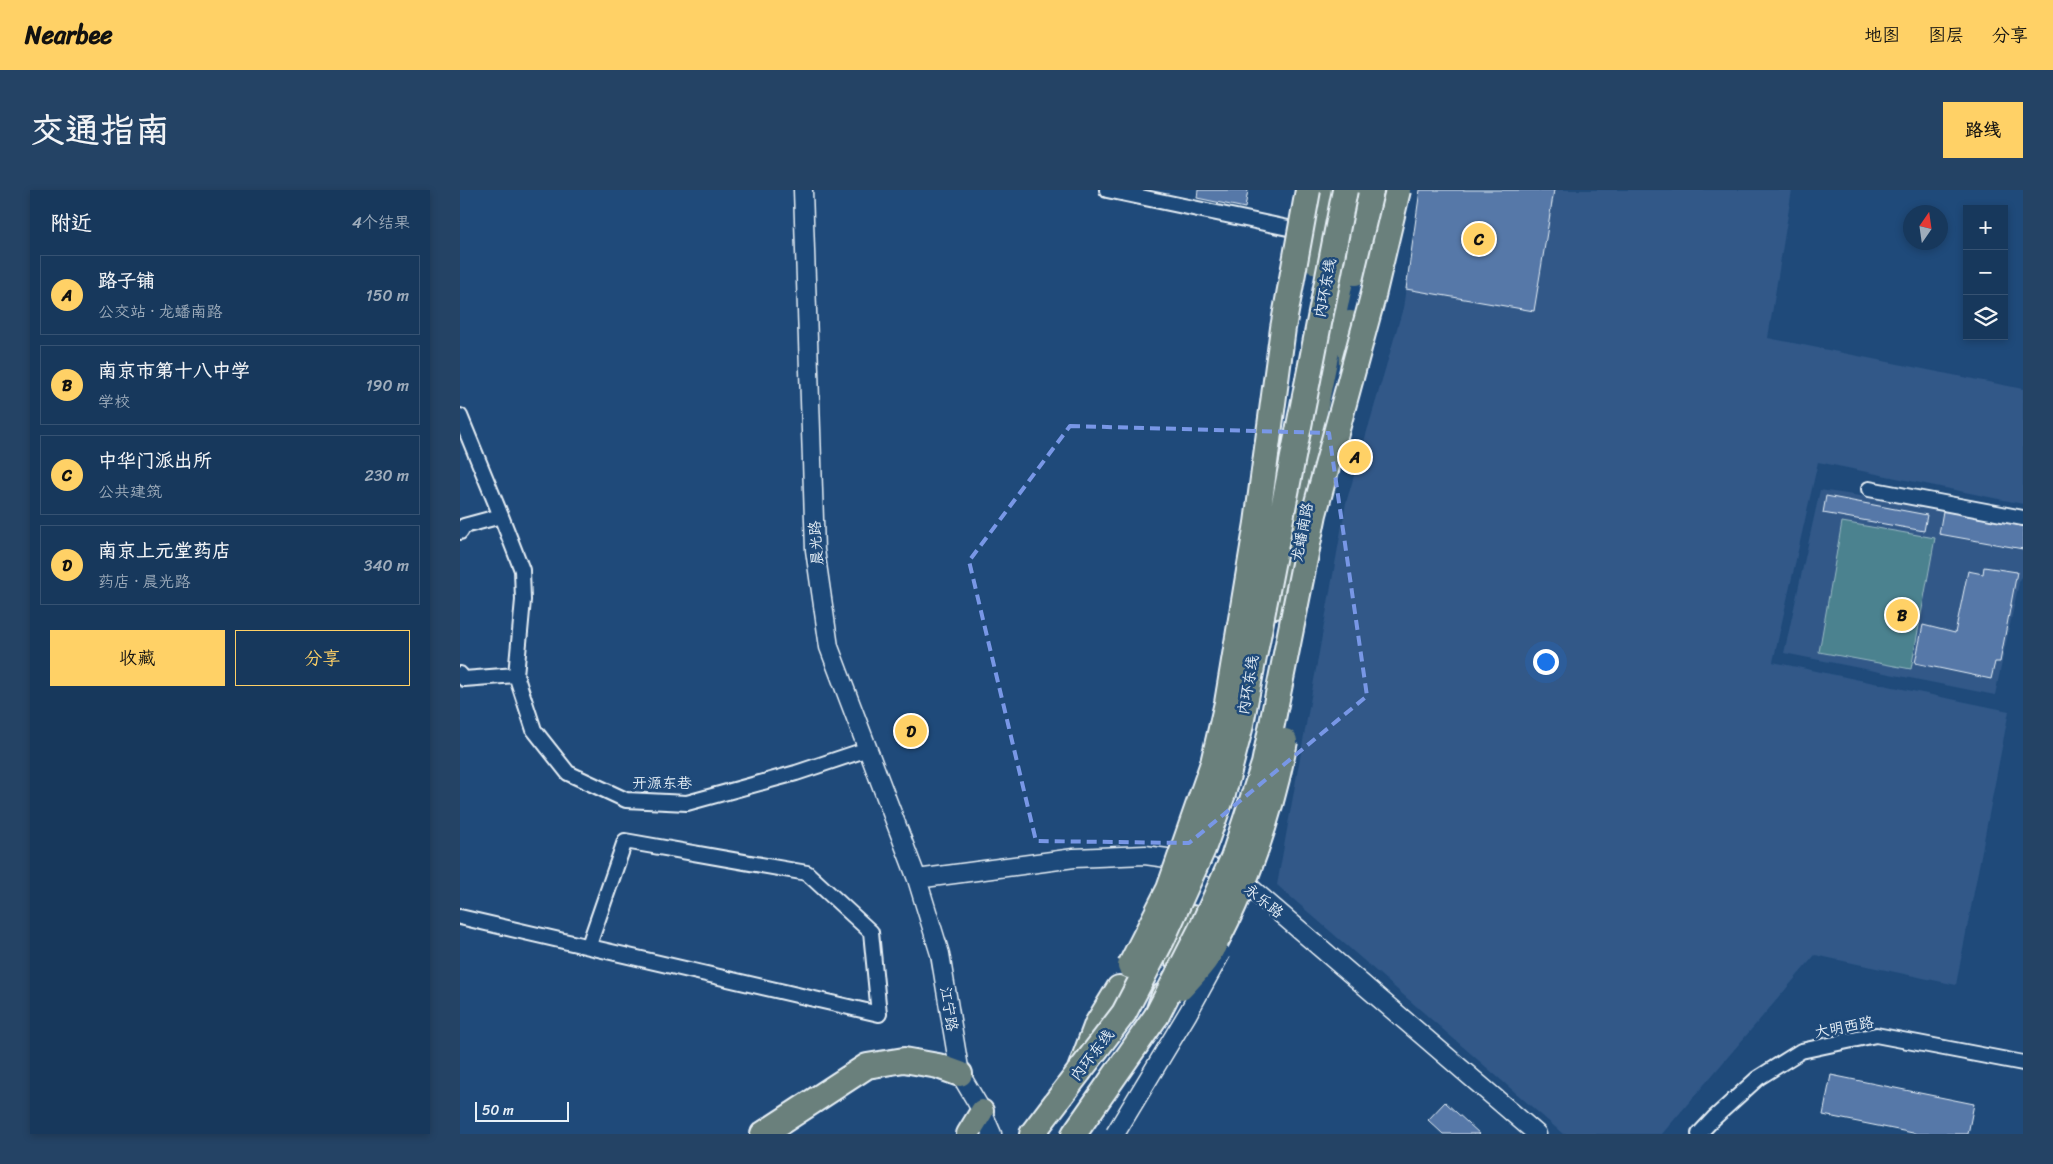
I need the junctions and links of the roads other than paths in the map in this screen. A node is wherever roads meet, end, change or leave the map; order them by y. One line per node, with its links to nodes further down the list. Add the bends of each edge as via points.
1 (803, 190): 23 (street, 晨光路, via 815,550 829,647)
2 (1107, 190): 11 (street)
3 (1308, 190): 30 (highway, bridge, via 1283,328 1256,532 1213,763 1169,889)
4 (1327, 190): 11 (highway)
5 (1334, 190): 12 (street)
6 (1345, 190): 33 (highway, 内环东线, bridge, via 1240,729 1223,794 1203,849 1162,940 1124,1013)
7 (1360, 190): 31 (highway, 内环东线, bridge, via 1233,803)
8 (1370, 190): 13 (street, 龙蟠南路)
9 (1381, 190): 13 (highway, via 1375,220)
10 (1398, 190): 31 (highway, bridge, via 1314,514 1264,764 1233,858)
11 (1317, 234): 12 (highway)
12 (1318, 263): 20 (street)
13 (1355, 273): 14 (street, 龙蟠南路)
14 (1350, 323): 24 (highway, bridge, via 1351,383); 26 (street, 龙蟠南路, via 1310,490 1254,772)
15 (460, 416): 17 (street, 开源东巷)
16 (1869, 489): 18 (street)
17 (501, 516): 19 (street, via 464,526); 22 (street, 开源东巷, via 522,570 523,600)
18 (2023, 518)
19 (460, 532)
20 (1255, 587): 25 (street, via 1234,712 1221,766); 30 (highway, via 1225,658 1192,782)
21 (460, 674): 22 (street, via 464,679)
22 (516, 675): 23 (street, 开源东巷, via 534,730 568,773 626,800 687,803)
23 (868, 749): 27 (street, 晨光路)
24 (1277, 786): 31 (highway, bridge, via 1238,896 1207,957); 41 (street, bridge, via 1257,866 1229,938)
25 (1189, 861): 26 (street, 永乐路); 27 (street, 永乐路, via 1145,855 1074,858)
26 (1219, 870): 42 (street, 永乐路, via 1252,889)
27 (917, 879): 34 (street, 江宁路, via 940,954)
28 (460, 917): 29 (street)
29 (589, 946): 29 (street, via 792,993 879,1014 871,932 807,873 625,841)
30 (1119, 988): 33 (highway, bridge, via 1097,1024)
31 (1157, 1015): 40 (highway, 内环东线)
32 (2023, 1063): 43 (street, 大明西路, via 1876,1035 1801,1052 1758,1078)
33 (1079, 1072): 39 (highway, 内环东线)
34 (960, 1074): 35 (street, 江宁路); 36 (highway, via 904,1060 867,1066)
35 (982, 1111): 37 (main road); 38 (street, 江宁路)
36 (763, 1134)
37 (968, 1134)
38 (992, 1134)
39 (1032, 1134)
40 (1074, 1134)
41 (1115, 1134)
42 (1537, 1134)
43 (1699, 1134)

